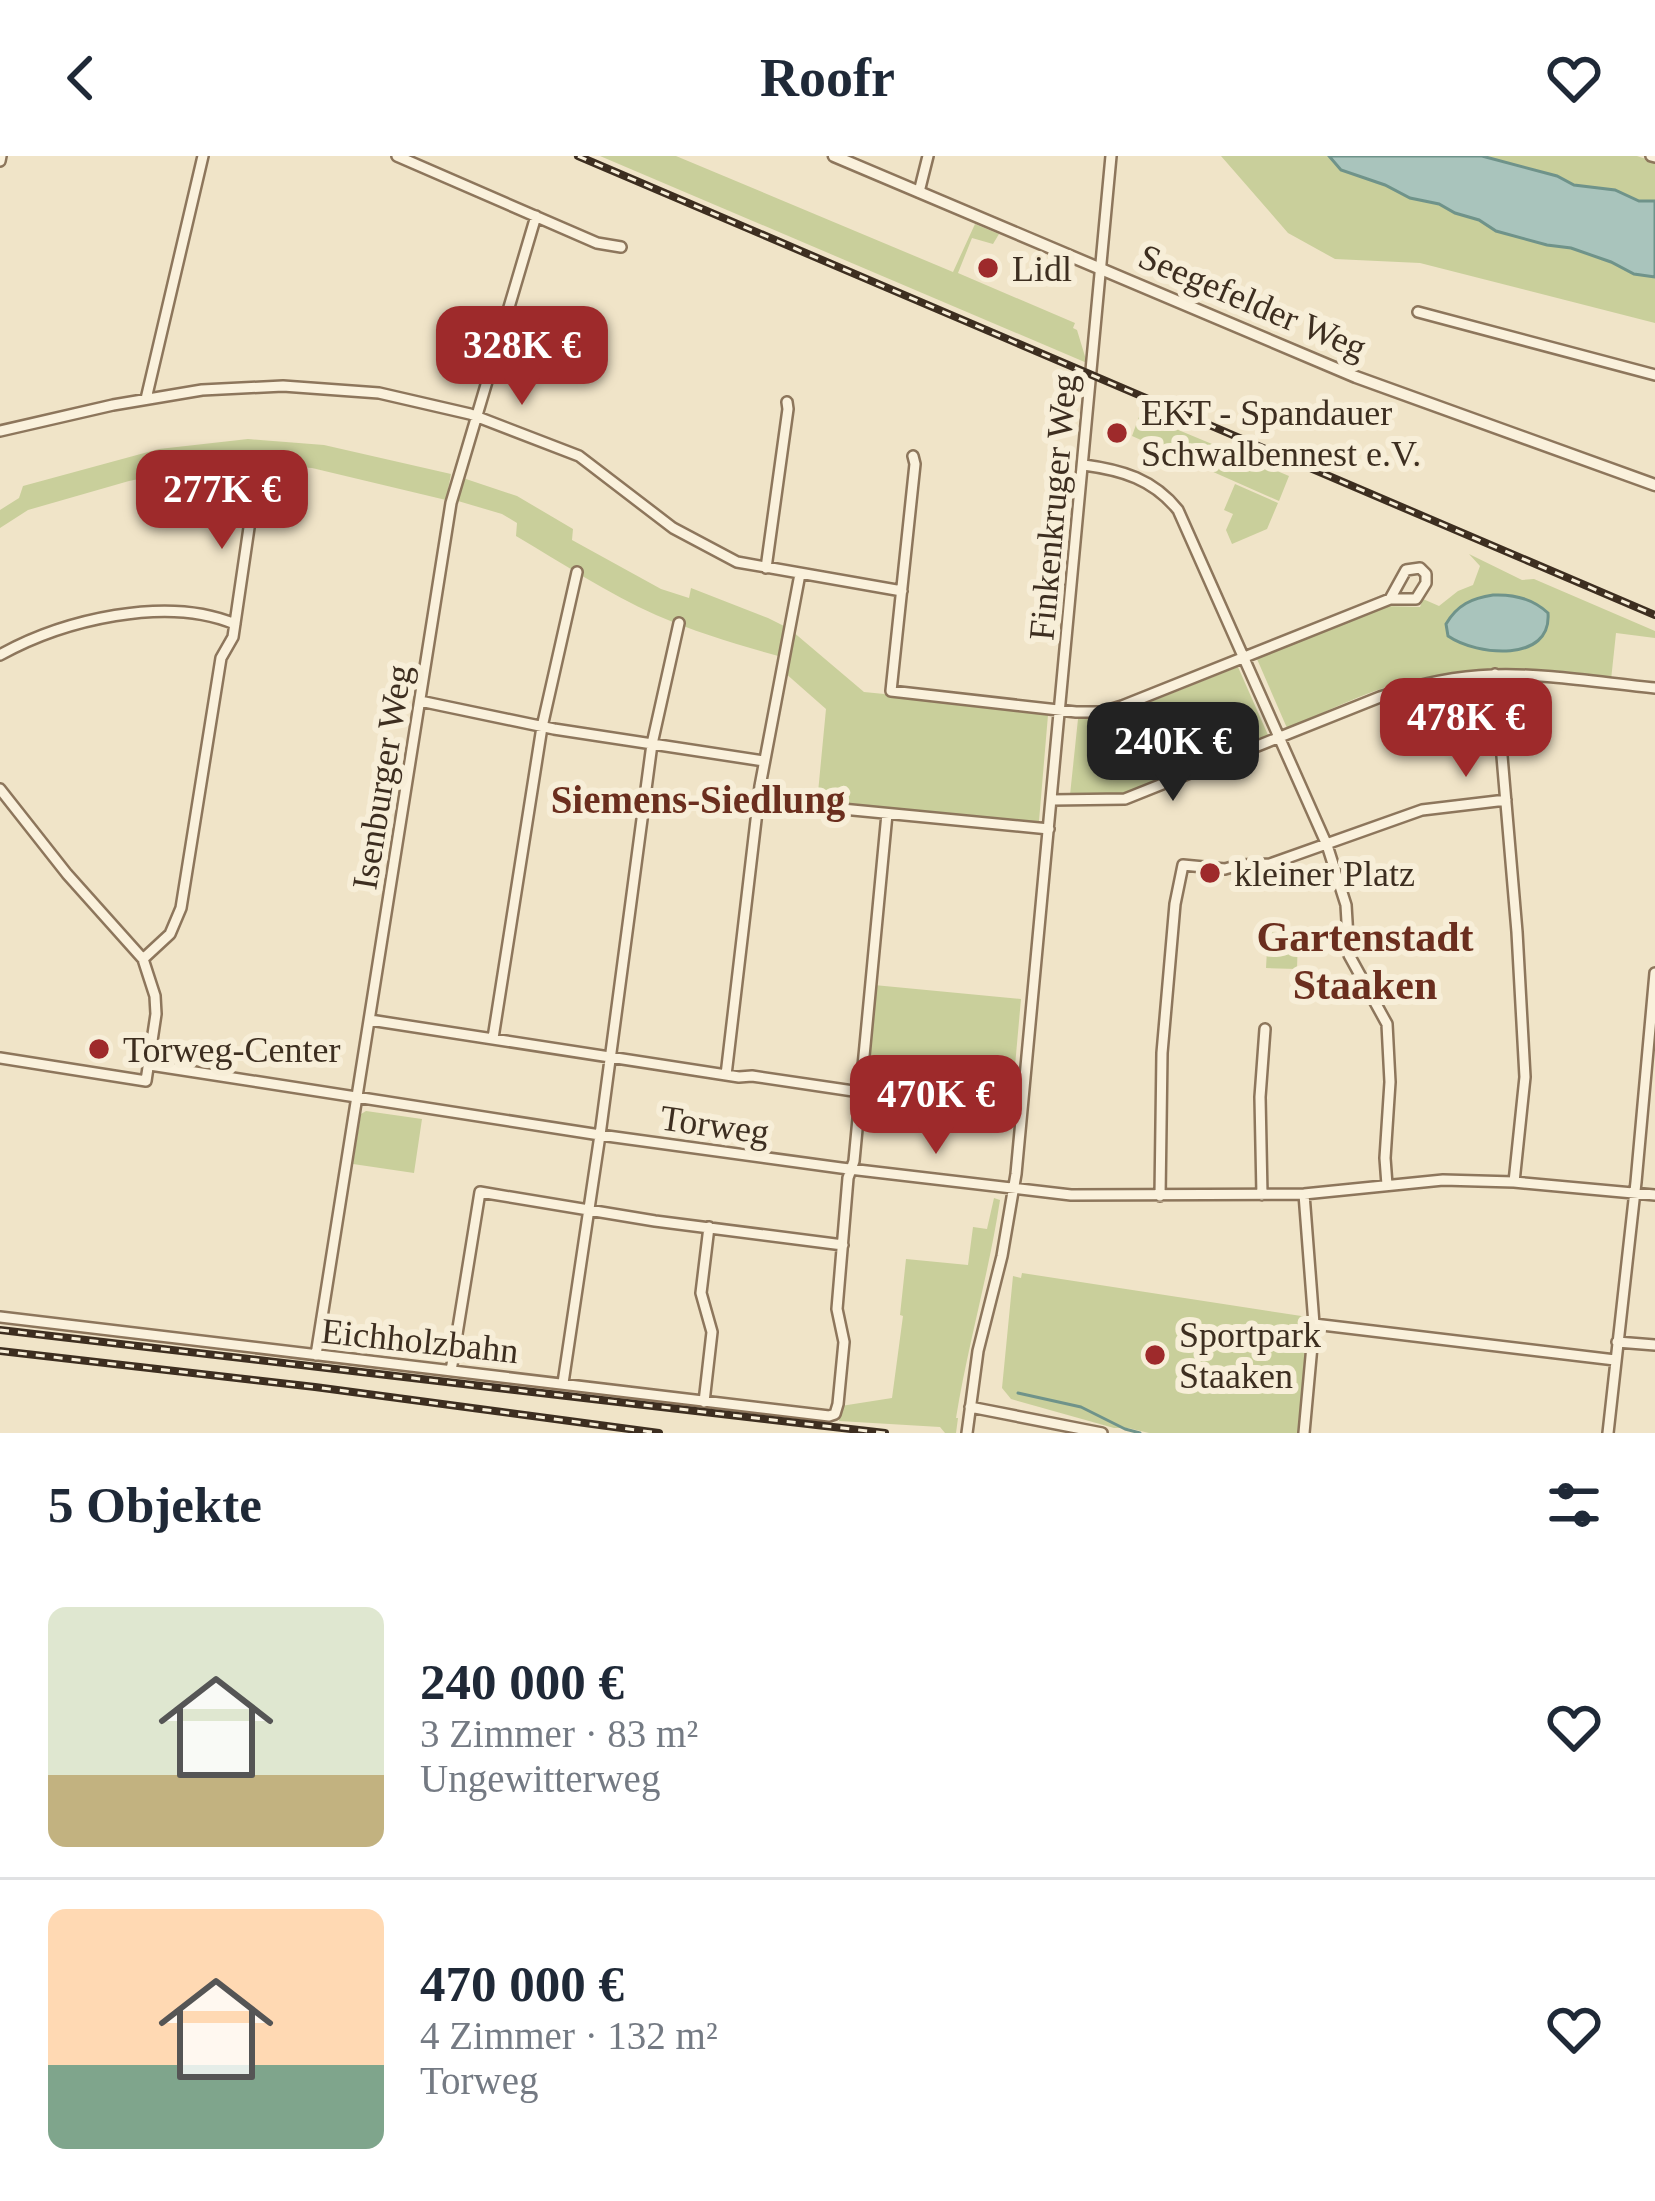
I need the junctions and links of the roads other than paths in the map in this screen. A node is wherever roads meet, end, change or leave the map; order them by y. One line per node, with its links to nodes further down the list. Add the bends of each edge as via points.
1 (203, 156): 12 (street)
2 (397, 156): 7 (street)
3 (834, 156): 6 (street, Seegefelder Weg)
4 (928, 156): 6 (street)
5 (1111, 156): 9 (street, Finkenkruger Weg)
6 (919, 192): 9 (street, Seegefelder Weg)
7 (536, 216): 8 (street); 14 (street, Isenburger Weg)
8 (621, 248)
9 (1101, 270): 17 (street, Finkenkruger Weg); 19 (street, Seegefelder Weg, via 1356,377)
10 (1418, 312): 11 (street)
11 (1655, 375)
12 (146, 399): 14 (street, via 314,386); 15 (street)
13 (787, 402): 20 (street)
14 (475, 416): 20 (street, via 582,458 698,543); 31 (street, Isenburger Weg, via 451,502)
15 (0, 431)
16 (913, 456): 23 (street)
17 (1084, 465): 28 (street, via 1129,473 1167,496); 32 (street, Finkenkruger Weg)
18 (256, 480): 26 (street)
19 (1655, 485)
20 (766, 568): 22 (street)
21 (577, 572): 33 (street)
22 (800, 574): 23 (street); 36 (street)
23 (902, 591): 32 (street, via 892,691)
24 (1390, 599): 28 (street)
25 (679, 623): 35 (street)
26 (235, 625): 27 (street, via 184,613 122,615 63,628); 44 (street, via 221,658 181,908 170,934)
27 (0, 655)
28 (1245, 657): 32 (street, via 1112,710); 34 (street)
29 (1495, 674): 30 (street); 34 (street, via 1408,687); 39 (street)
30 (1655, 688)
31 (419, 701): 33 (street); 47 (street, Isenburger Weg)
32 (1060, 710): 38 (street, Finkenkruger Weg)
33 (542, 727): 35 (street); 49 (street)
34 (1280, 736): 38 (street, via 1125,799); 43 (street)
35 (652, 744): 36 (street); 51 (street)
36 (764, 761): 40 (street)
37 (0, 789): 44 (street)
38 (1052, 800): 42 (street, Finkenkruger Weg)
39 (1506, 800): 43 (street, via 1422,810); 58 (street, via 1525,1077)
40 (759, 801): 41 (street); 53 (street)
41 (886, 814): 42 (street); 54 (street)
42 (1049, 829): 60 (street, Finkenkruger Weg)
43 (1327, 845): 59 (street, via 1344,897 1349,955 1387,1024); 64 (street, via 1262,866 1183,866 1162,1053)
44 (143, 959): 52 (street, via 155,996)
45 (1655, 973): 46 (street)
46 (1653, 1013): 62 (street)
47 (370, 1020): 49 (street); 55 (street, Isenburger Weg)
48 (1264, 1029): 63 (street)
49 (493, 1038): 51 (street)
50 (0, 1058): 52 (street, Torweg, via 146,1081)
51 (610, 1058): 53 (street); 56 (street)
52 (150, 1065): 55 (street, Torweg)
53 (726, 1075): 54 (street)
54 (860, 1092): 57 (street)
55 (357, 1098): 56 (street, Torweg); 73 (street, Isenburger Weg)
56 (601, 1135): 57 (street, Torweg); 66 (street)
57 (851, 1169): 60 (street, Torweg); 68 (street)
58 (1514, 1181): 59 (street, Torweg); 62 (street, Torweg)
59 (1387, 1185): 61 (street, Torweg)
60 (1014, 1190): 64 (street, Torweg); 78 (street, Finkenkruger Weg)
61 (1304, 1194): 63 (street, Torweg); 70 (street)
62 (1634, 1194): 65 (street, Torweg); 71 (street)
63 (1262, 1195): 64 (street, Torweg)
64 (1160, 1196)
65 (1655, 1196)
66 (590, 1211): 67 (street); 75 (street, via 480,1192); 76 (street)
67 (709, 1227): 68 (street); 77 (street, via 701,1293 712,1333)
68 (843, 1245): 77 (street, Eichholzbahn, via 835,1414)
69 (0, 1317): 73 (street, Eichholzbahn)
70 (1314, 1324): 74 (street); 81 (street)
71 (1617, 1342): 72 (street); 74 (street)
72 (1655, 1346)
73 (316, 1355): 75 (street, Eichholzbahn)
74 (1615, 1360): 82 (street)
75 (451, 1371): 76 (street, Eichholzbahn)
76 (563, 1383): 77 (street, Eichholzbahn)
77 (704, 1402)
78 (969, 1413): 79 (street, Finkenkruger Weg); 80 (street)
79 (967, 1433)
80 (1102, 1433)
81 (1304, 1433)
82 (1608, 1433)

